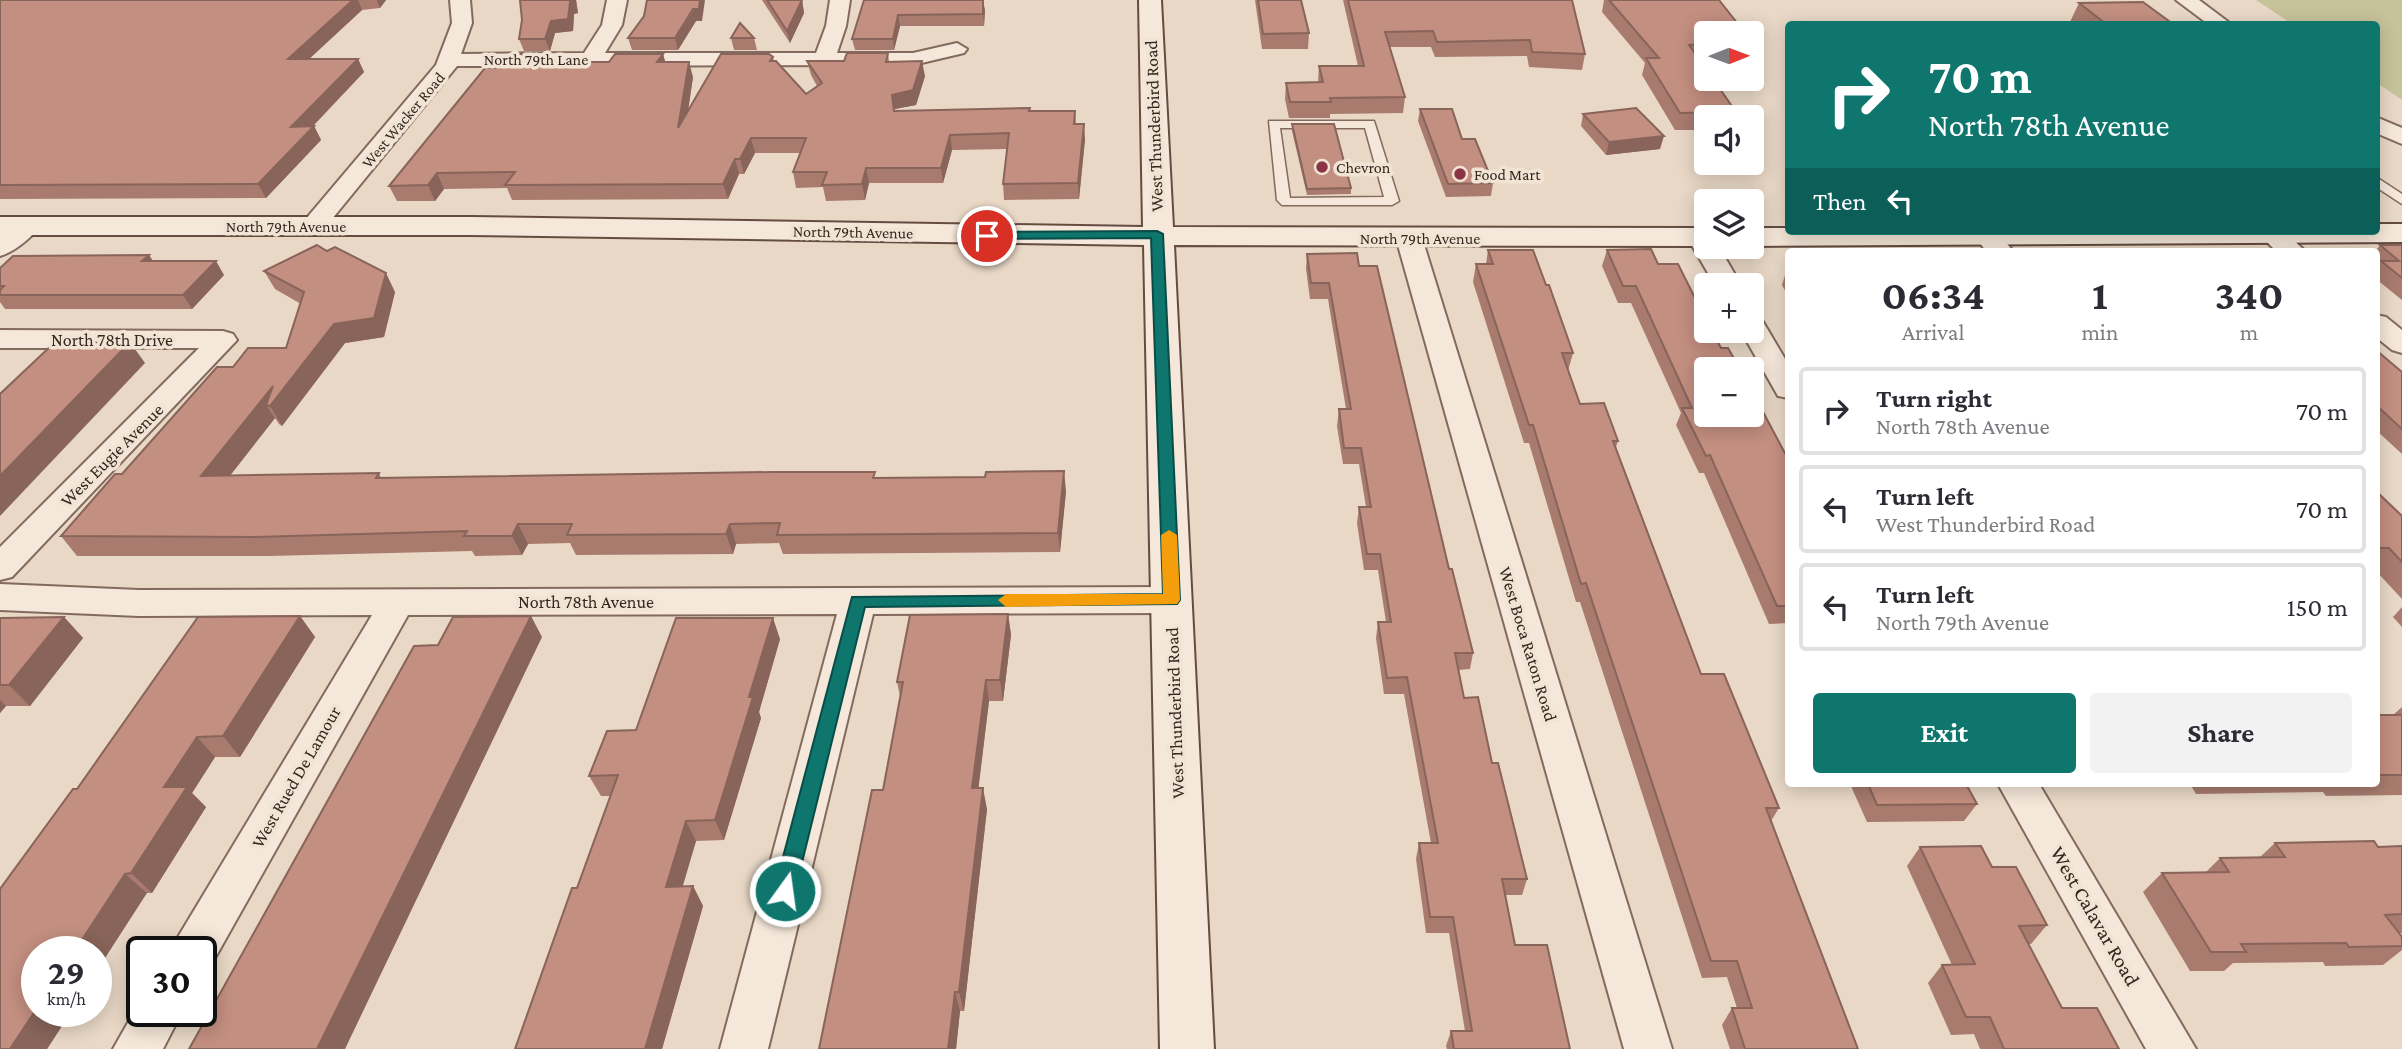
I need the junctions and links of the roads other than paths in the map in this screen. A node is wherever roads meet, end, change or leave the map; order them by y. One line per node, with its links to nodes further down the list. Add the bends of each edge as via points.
1 (460, 0): 10 (street, West Wacker Road, via 462,23)
2 (617, 0): 8 (street, via 612,25)
3 (840, 0): 9 (street)
4 (1150, 0): 19 (street, West Thunderbird Road)
5 (2186, 0): 6 (street)
6 (2217, 21)
7 (957, 49): 9 (street, North 79th Lane, via 912,59)
8 (591, 59): 9 (street, North 79th Lane); 10 (street, North 79th Lane)
9 (824, 59)
10 (450, 60): 16 (street, West Wacker Road)
11 (1273, 124): 11 (lane, via 1370,124 1392,201 1287,202)
12 (2380, 126): 13 (street)
13 (2402, 137)
14 (2380, 184): 15 (lane)
15 (2402, 200)
16 (314, 225): 17 (street, North 79th Avenue); 19 (street, North 79th Avenue, via 987,236)
17 (13, 226): 27 (street)
18 (2402, 233): 21 (street)
19 (1157, 234): 24 (street, North 79th Avenue); 36 (street, West Thunderbird Road)
20 (2378, 235): 25 (street)
21 (2380, 235)
22 (1694, 237): 24 (street, North 79th Avenue)
23 (1764, 237): 26 (street)
24 (1409, 238): 45 (street, West Boca Raton Road)
25 (2282, 243): 26 (street)
26 (1994, 244)
27 (0, 248)
28 (2380, 326): 32 (street)
29 (0, 339): 30 (street, North 78th Drive)
30 (223, 340): 34 (street, West Eugie Avenue)
31 (1762, 343): 33 (street)
32 (2402, 344)
33 (1785, 384)
34 (0, 568)
35 (0, 597): 38 (street, North 78th Avenue, via 139,603)
36 (1171, 600): 37 (street, North 78th Avenue); 44 (street, West Thunderbird Road)
37 (858, 601): 38 (street, North 78th Avenue); 43 (street)
38 (398, 602): 40 (street, West Rued De Lamour)
39 (2020, 787): 46 (street, West Calavar Road)
40 (203, 936)
41 (150, 1027): 42 (street)
42 (137, 1049)
43 (744, 1049)
44 (1187, 1049)
45 (1648, 1049)
46 (2172, 1049)

